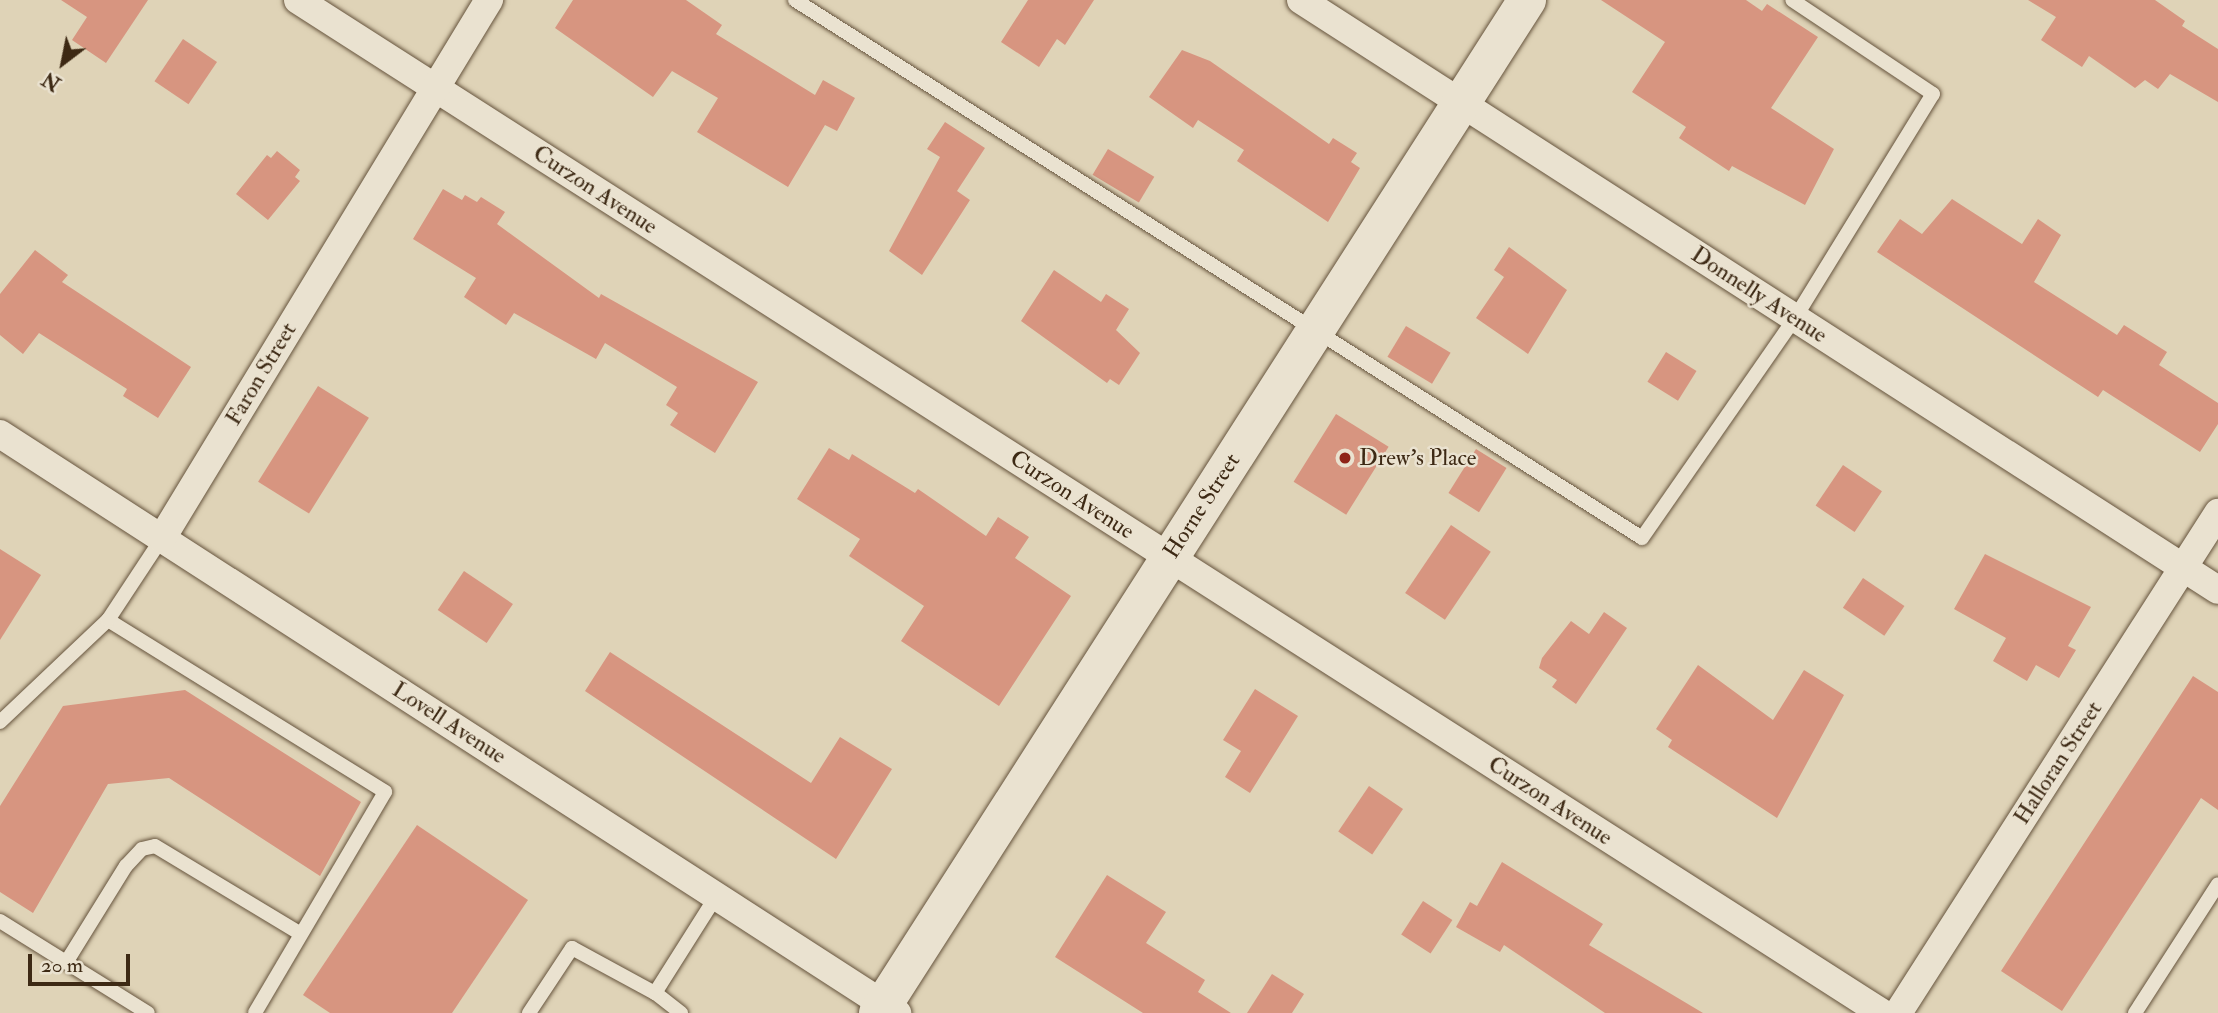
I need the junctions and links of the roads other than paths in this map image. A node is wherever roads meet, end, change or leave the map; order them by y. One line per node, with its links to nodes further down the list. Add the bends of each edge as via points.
1 (298, 0): 7 (street, Curzon Avenue)
2 (489, 0): 7 (street, Faron Street)
3 (795, 0): 10 (lane)
4 (1301, 0): 8 (street, Donnelly Avenue)
5 (1527, 0): 8 (street, Horne Street)
6 (1792, 0): 9 (lane, via 1933,94)
7 (434, 87): 13 (street, Faron Street); 14 (street, Curzon Avenue)
8 (1461, 103): 9 (street, Donnelly Avenue); 10 (street, Horne Street)
9 (1795, 318): 10 (lane, via 1642,538); 15 (street, Donnelly Avenue)
10 (1316, 329): 14 (street, Horne Street)
11 (0, 434): 13 (street, Lovell Avenue)
12 (2218, 513): 15 (street, Halloran Street)
13 (162, 538): 17 (lane, Faron Street); 20 (street, Lovell Avenue)
14 (1169, 558): 25 (street, Horne Street); 30 (street, Curzon Avenue)
15 (2183, 567): 16 (street, Donnelly Avenue); 31 (street, Halloran Street)
16 (2218, 590)
17 (108, 621): 18 (lane, Faron Street); 22 (lane, via 385,792)
18 (4, 713)
19 (2218, 884): 32 (lane)
20 (716, 895): 24 (lane); 25 (street, Lovell Avenue)
21 (0, 921): 23 (lane)
22 (301, 934): 23 (lane, via 155,846 142,849 127,866); 27 (lane)
23 (67, 961): 26 (lane)
24 (655, 993): 28 (lane, via 572,948); 29 (lane)
25 (886, 1010)
26 (148, 1013)
27 (255, 1013)
28 (530, 1013)
29 (681, 1013)
30 (1882, 1013)
31 (1898, 1013)
32 (2135, 1013)

